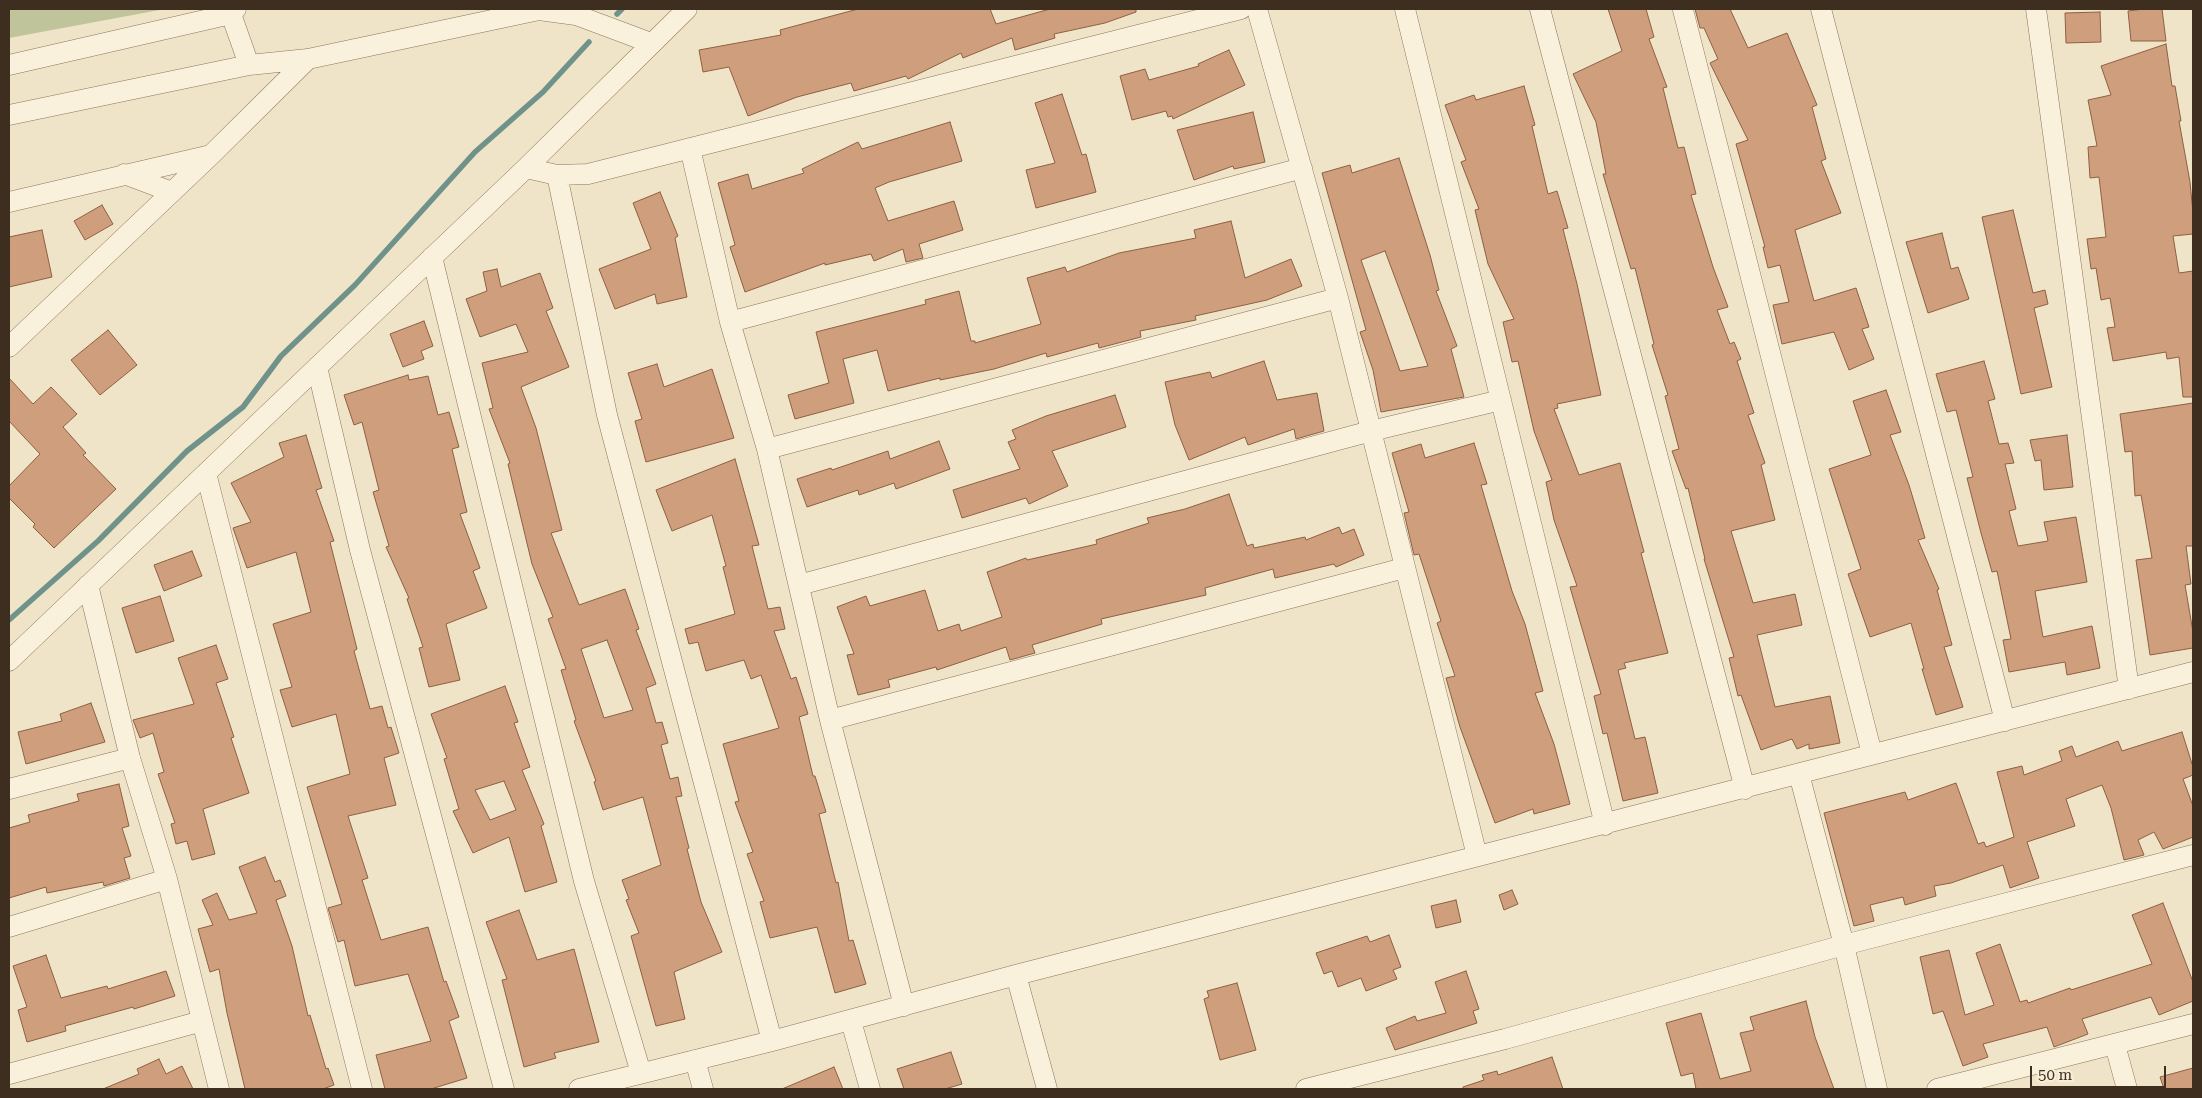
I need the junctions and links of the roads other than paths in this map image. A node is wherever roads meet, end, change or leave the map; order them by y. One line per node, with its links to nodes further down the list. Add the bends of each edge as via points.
1 (687, 9): 10 (street)
2 (1241, 9): 15 (street)
3 (1257, 9): 18 (street)
4 (1404, 9): 28 (street)
5 (1540, 9): 44 (street)
6 (1821, 9): 39 (street)
7 (2036, 9): 37 (street)
8 (1683, 10): 40 (street)
9 (234, 12): 12 (street); 13 (street)
10 (651, 44): 11 (street, via 576,15 538,10); 17 (street)
11 (308, 59): 13 (street); 16 (street)
12 (9, 65)
13 (250, 65): 14 (street)
14 (9, 115)
15 (690, 148): 20 (street, via 588,174); 25 (street)
16 (211, 155): 19 (street); 21 (street)
17 (526, 168): 20 (street); 23 (street)
18 (1302, 168): 24 (street); 25 (street)
19 (124, 174): 21 (street); 22 (street)
20 (557, 175): 56 (street, via 607,415)
21 (172, 192): 26 (street)
22 (9, 202)
23 (432, 257): 27 (street); 59 (street, via 584,881)
24 (1338, 298): 29 (street); 30 (street)
25 (730, 322): 30 (street)
26 (9, 346)
27 (317, 367): 31 (street); 63 (street, via 363,560)
28 (1502, 400): 29 (street); 45 (street)
29 (1371, 431): 32 (street); 34 (street)
30 (767, 448): 34 (street)
31 (206, 473): 33 (street); 62 (street)
32 (1404, 568): 38 (street); 47 (street)
33 (88, 585): 35 (street); 41 (street)
34 (799, 586): 38 (street)
35 (9, 661)
36 (2193, 672): 37 (street)
37 (2129, 689): 39 (street)
38 (830, 720): 52 (street)
39 (2005, 721): 40 (street)
40 (1872, 754): 42 (street)
41 (130, 758): 43 (street); 48 (street)
42 (1799, 774): 44 (street); 50 (street)
43 (9, 789)
44 (1744, 789): 45 (street)
45 (1605, 824): 47 (street)
46 (2193, 855): 50 (street)
47 (1478, 856): 51 (street)
48 (167, 879): 49 (street); 53 (street)
49 (9, 927)
50 (1844, 945): 68 (street, via 1505,1039); 69 (street)
51 (1016, 974): 52 (street); 67 (street)
52 (904, 1006): 54 (street)
53 (202, 1021): 60 (street); 61 (street)
54 (851, 1021): 56 (street); 66 (street)
55 (2193, 1024): 57 (street)
56 (772, 1041): 58 (street)
57 (2115, 1045): 70 (street); 71 (street)
58 (696, 1060): 59 (street); 65 (street)
59 (641, 1073): 64 (street)
60 (9, 1074)
61 (219, 1089)
62 (362, 1089)
63 (504, 1089)
64 (579, 1089)
65 (703, 1089)
66 (870, 1089)
67 (1047, 1089)
68 (1306, 1089)
69 (1876, 1089)
70 (1938, 1089)
71 (2127, 1089)

